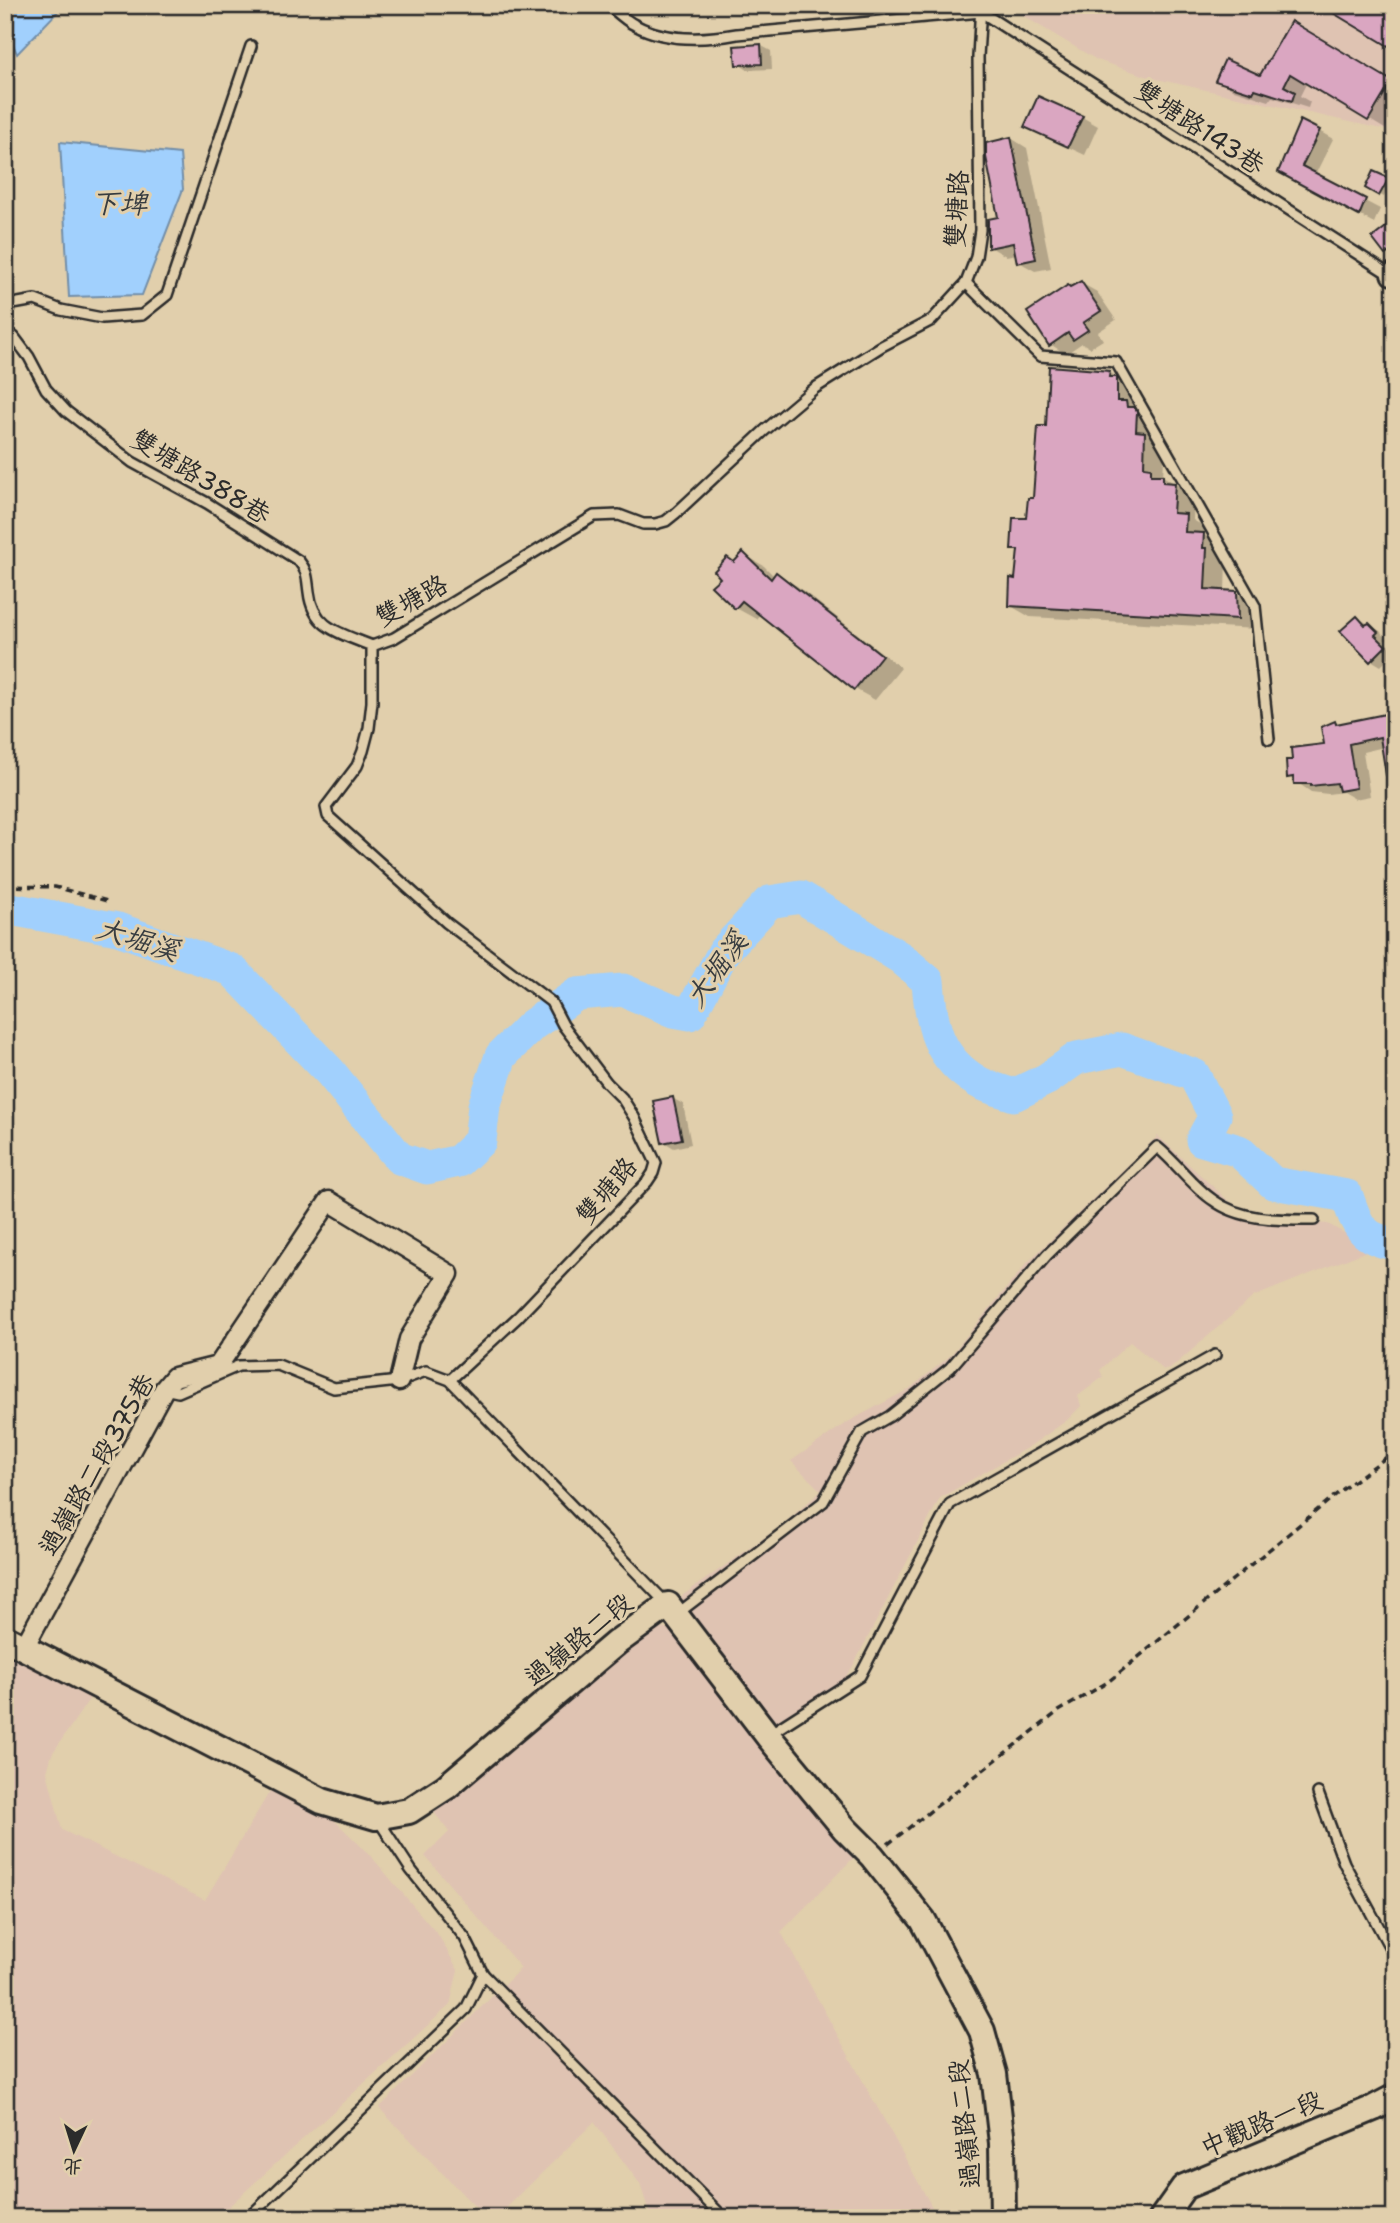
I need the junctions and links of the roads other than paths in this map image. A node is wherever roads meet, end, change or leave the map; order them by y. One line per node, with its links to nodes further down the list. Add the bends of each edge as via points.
1 (609, 5): 2 (lane, via 635,26 702,40)
2 (981, 8): 4 (lane, 雙塘路143巷); 5 (lane, 雙塘路, via 980,230)
3 (251, 46): 6 (lane, via 167,295 142,316 102,318 35,300)
4 (1393, 275)
5 (966, 283): 8 (lane, 雙塘路, via 932,320 816,388 666,521 643,524 619,515 594,516 394,638); 9 (lane, via 1040,356 1116,362 1255,606)
6 (5, 310)
7 (5, 330): 8 (lane, 雙塘路388巷, via 29,356 46,389 66,411 132,462 299,561 307,571 311,606 320,622)
8 (372, 646): 12 (lane, 雙塘路, via 369,728 357,766 326,807 328,816 447,923 551,1002 563,1025 622,1098 656,1163 653,1173 518,1317)
9 (1269, 738)
10 (1314, 1220): 15 (lane, via 1282,1220 1223,1207 1157,1147 1047,1255 950,1368 890,1416 862,1432 823,1502)
11 (1215, 1355): 17 (lane, via 950,1504 860,1676)
12 (450, 1380): 13 (lane, via 426,1371); 15 (lane)
13 (399, 1381): 14 (lane, via 334,1388 278,1365 238,1366 178,1392); 14 (street, 過嶺路二段375巷, via 410,1339 449,1275 329,1201 218,1366 174,1377)
14 (164, 1389): 16 (street, 過嶺路二段375巷)
15 (672, 1610): 17 (street, 過嶺路二段); 19 (street, 過嶺路二段, via 616,1643 446,1787 409,1811)
16 (14, 1644): 19 (street, 過嶺路二段, via 322,1801)
17 (768, 1736): 25 (street, 過嶺路二段, via 923,1920 982,2031 994,2074 1002,2143)
18 (1318, 1793): 20 (lane, via 1345,1863)
19 (376, 1817): 21 (lane, via 465,1938)
20 (1395, 1957)
21 (483, 1974): 23 (lane, via 466,2008); 24 (lane)
22 (1395, 2097): 26 (street, 中觀路一段, via 1184,2187)
23 (248, 2218)
24 (724, 2218)
25 (1003, 2218)
26 (1161, 2218)

